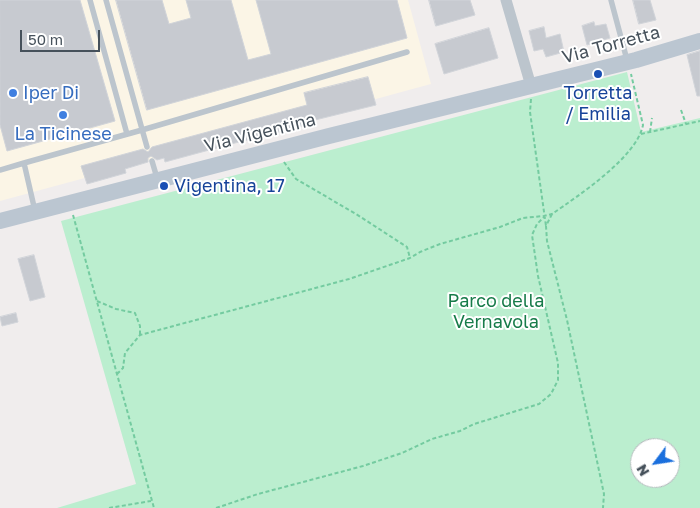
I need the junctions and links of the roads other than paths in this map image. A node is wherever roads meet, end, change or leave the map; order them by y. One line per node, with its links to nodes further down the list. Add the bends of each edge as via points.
1 (90, 0): 10 (lane)
2 (106, 0): 9 (lane)
3 (506, 0): 8 (street)
4 (611, 0): 7 (lane)
5 (700, 42): 7 (street, Via Torretta)
6 (407, 52): 9 (lane)
7 (629, 65): 8 (street, Via Torretta)
8 (531, 94): 15 (street, Via Vigentina)
9 (142, 130): 10 (lane); 11 (lane)
10 (127, 134): 13 (lane)
11 (147, 147)
12 (152, 161): 15 (lane)
13 (24, 163): 14 (lane); 16 (lane)
14 (1, 167)
15 (158, 180): 16 (street, Via Vigentina)
16 (36, 211): 17 (street, Via Vigentina)
17 (0, 220)

